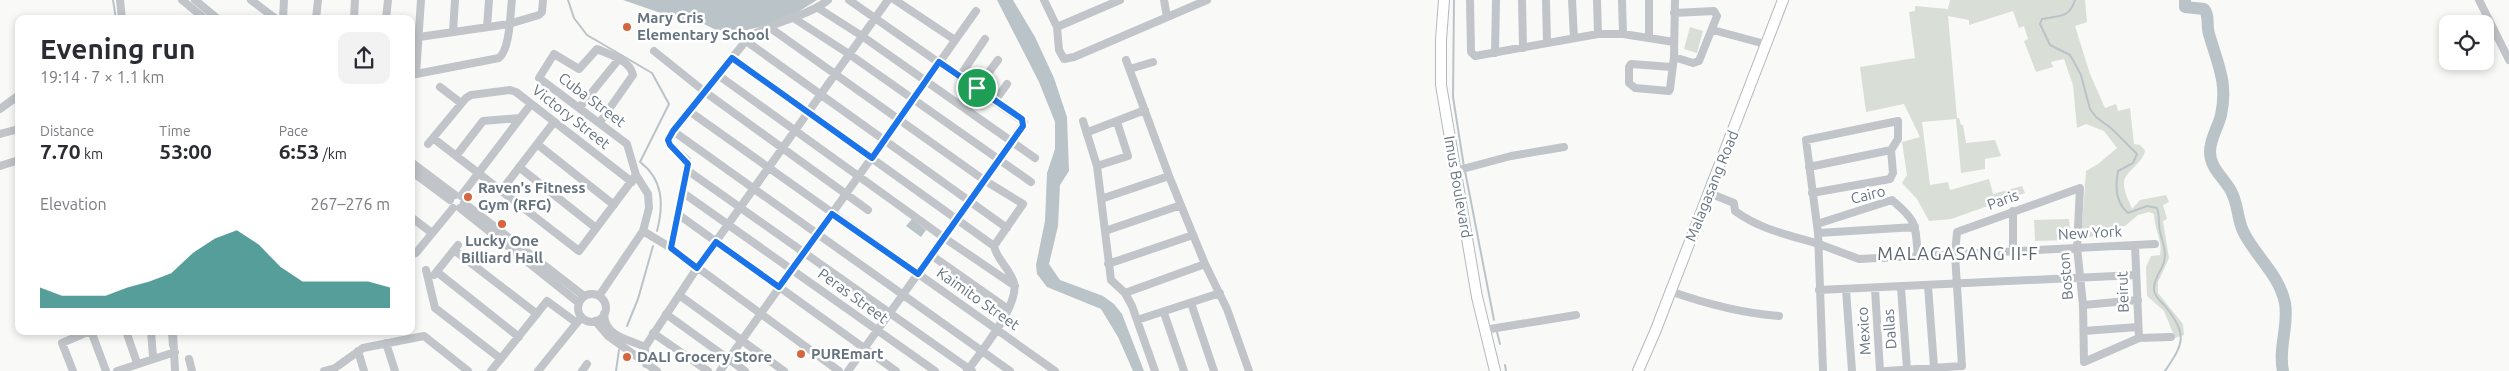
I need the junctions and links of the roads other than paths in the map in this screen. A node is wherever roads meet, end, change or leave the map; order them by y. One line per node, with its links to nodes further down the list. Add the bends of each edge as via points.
1 (182, 0): 37 (street)
2 (195, 0): 38 (street)
3 (251, 0): 39 (street)
4 (284, 0): 40 (street)
5 (318, 0): 41 (street)
6 (355, 0): 42 (street)
7 (388, 0): 43 (street)
8 (421, 0): 56 (street)
9 (455, 0): 52 (street)
10 (489, 0): 48 (street)
11 (512, 0): 47 (street)
12 (544, 0): 47 (street, via 540,15)
13 (828, 0): 33 (street)
14 (848, 0): 46 (street)
15 (889, 0): 46 (street); 60 (street)
16 (1044, 0): 50 (street)
17 (1120, 0): 50 (street)
18 (1164, 0): 45 (street)
19 (1444, 0): 129 (main road, Imus Boulevard, via 1442,85)
20 (1470, 0): 67 (street, via 1472,55)
21 (1496, 0): 67 (street)
22 (1522, 0): 65 (street)
23 (1546, 0): 63 (street)
24 (1572, 0): 57 (street)
25 (1597, 0): 53 (street)
26 (1622, 0): 54 (street)
27 (1648, 0): 58 (street)
28 (1675, 0): 35 (street)
29 (1783, 0): 64 (main road, Malagasang Road)
30 (2479, 0): 74 (street)
31 (121, 1): 36 (street)
32 (1203, 1): 45 (street)
33 (818, 8): 44 (street); 55 (street)
34 (976, 11): 60 (street)
35 (1674, 13): 51 (street, via 1714,11 1717,16); 62 (street)
36 (122, 15)
37 (204, 15)
38 (206, 15)
39 (271, 15)
40 (283, 15)
41 (316, 15)
42 (354, 15)
43 (386, 15)
44 (792, 17): 49 (street); 68 (street)
45 (1167, 17): 50 (street, via 1064,59 1059,50)
46 (875, 19): 55 (street); 75 (street)
47 (509, 24): 48 (street); 81 (street, via 503,55 499,58)
48 (487, 27): 52 (street)
49 (769, 27): 61 (street, via 754,33); 80 (street)
50 (1057, 27)
51 (1713, 30): 64 (street); 69 (street, via 1697,63)
52 (453, 32): 56 (street)
53 (1598, 34): 54 (street); 57 (street)
54 (1623, 34): 58 (street)
55 (862, 36): 68 (street); 84 (street)
56 (419, 37): 77 (street)
57 (1574, 38): 63 (street)
58 (1649, 38): 62 (street)
59 (985, 39): 83 (street)
60 (955, 40): 75 (street)
61 (746, 41): 70 (street); 89 (street)
62 (1674, 42): 69 (street)
63 (1547, 44): 65 (street)
64 (1765, 44): 142 (main road, Malagasang Road)
65 (1523, 48): 67 (street)
66 (654, 50): 88 (street)
67 (1495, 53)
68 (849, 54): 80 (street); 91 (street)
69 (1674, 57): 78 (street)
70 (732, 58): 82 (street); 99 (street)
71 (619, 59): 95 (street); 95 (street, Cuba Street, via 597,49 579,69 554,54 539,78); 104 (street, via 633,75)
72 (998, 60): 87 (street)
73 (1126, 60): 79 (street)
74 (2509, 60)
75 (939, 62): 83 (street); 84 (street)
76 (1152, 62): 79 (street)
77 (415, 67)
78 (1672, 67): 78 (street, via 1669,91 1635,88 1629,83 1631,64)
79 (1130, 70): 97 (street)
80 (835, 73): 89 (street); 101 (street)
81 (415, 74)
82 (718, 75): 88 (street); 107 (street)
83 (960, 76): 87 (street)
84 (926, 81): 91 (street); 112 (street)
85 (1007, 84): 92 (street)
86 (440, 87): 93 (street)
87 (977, 88): 92 (street)
88 (705, 92): 98 (street); 115 (street)
89 (821, 94): 99 (street); 111 (street)
90 (15, 98): 96 (street)
91 (913, 99): 101 (street); 121 (street)
92 (995, 100): 112 (street, via 1019,113 1022,119 1023,126)
93 (462, 103): 94 (street, Victory Street, via 472,95 510,90); 117 (street, via 431,141)
94 (531, 104): 100 (street); 103 (street, Victory Street)
95 (580, 107): 104 (street, Cuba Street)
96 (0, 109)
97 (1145, 110): 105 (street); 133 (street)
98 (689, 111): 108 (street); 126 (street, Kaimito Street)
99 (808, 113): 107 (street); 118 (street)
100 (520, 118): 117 (street, via 483,121); 130 (street)
101 (900, 118): 111 (street); 135 (street)
102 (1083, 121): 109 (street)
103 (554, 122): 113 (street); 134 (street, Victory Street)
104 (600, 122): 134 (street, Cuba Street, via 627,144)
105 (1117, 122): 109 (street); 124 (street, via 1128,156)
106 (15, 129): 110 (street)
107 (796, 130): 115 (street); 132 (street)
108 (673, 131): 128 (street, via 669,144 687,160); 138 (street)
109 (1088, 132): 124 (street)
110 (0, 134)
111 (883, 141): 118 (street); 146 (street)
112 (1012, 143): 119 (street); 121 (street)
113 (537, 144): 125 (street); 147 (street)
114 (1564, 147): 129 (street, via 1511,156)
115 (783, 149): 126 (street); 141 (street)
116 (1891, 150): 127 (street); 127 (street, via 1898,138 1898,121 1806,140); 143 (street, via 1893,173 1890,179)
117 (456, 156): 130 (street)
118 (872, 158): 132 (street); 154 (street)
119 (1034, 158)
120 (15, 161): 123 (street)
121 (999, 161): 135 (street); 136 (street)
122 (415, 165): 145 (street)
123 (0, 166)
124 (1097, 166): 144 (street)
125 (519, 167): 139 (street); 159 (street)
126 (770, 167): 138 (street); 152 (street, Kaimito Street)
127 (1809, 167): 143 (street)
128 (687, 170): 140 (street); 149 (street)
129 (1454, 171): 223 (main road, Imus Boulevard)
130 (477, 173): 139 (street); 145 (street)
131 (415, 174): 145 (street)
132 (859, 176): 141 (street); 167 (street)
133 (1169, 176): 144 (street); 148 (street)
134 (634, 179): 147 (street); 161 (street, Cuba Street, via 648,194 649,208)
135 (984, 180): 146 (street); 160 (street, via 1023,204)
136 (1031, 182)
137 (2080, 188): 151 (street, Paris); 173 (street, Boston)
138 (754, 189): 149 (street); 165 (street)
139 (501, 191): 159 (street, via 579,251)
140 (682, 192): 153 (street); 156 (street, Peras Street)
141 (845, 193): 150 (street); 152 (street)
142 (1709, 193): 169 (street, New York, via 1734,203 1735,211 1750,221 1785,236); 199 (main road, Malagasang Road)
143 (1812, 193): 157 (street)
144 (1101, 199): 162 (street)
145 (457, 202): 163 (street); 205 (street)
146 (969, 202): 154 (street); 160 (street)
147 (614, 205): 159 (street)
148 (1182, 205): 162 (street); 166 (street)
149 (741, 206): 156 (street); 176 (street)
150 (868, 210)
151 (2012, 211): 175 (street); 178 (street, Paris, via 1956,232)
152 (832, 214): 165 (street); 187 (street, Kaimito Street)
153 (678, 215): 168 (street); 174 (street)
154 (956, 219): 167 (street); 172 (street)
155 (415, 220): 163 (street)
156 (728, 224): 168 (street); 184 (street, Peras Street)
157 (1817, 224): 158 (street, Cairo, via 1892,200 1910,216); 164 (street)
158 (1915, 227): 164 (street); 180 (street)
159 (596, 228)
160 (1007, 228): 172 (street)
161 (643, 231): 174 (street); 204 (street)
162 (1105, 231): 181 (street)
163 (432, 233): 177 (street)
164 (1818, 233): 169 (street)
165 (818, 234): 176 (street); 203 (street)
166 (1193, 235): 181 (street); 182 (street)
167 (943, 238): 179 (street); 192 (street)
168 (716, 242): 183 (street); 194 (street)
169 (1818, 244): 180 (street, New York, via 1859,259); 197 (street)
170 (2155, 244): 171 (street, New York)
171 (2136, 245): 173 (street, New York); 188 (street, Beirut)
172 (994, 246): 192 (street, via 1010,270)
173 (2077, 247): 175 (street, New York); 189 (street, Boston)
174 (671, 248): 183 (street)
175 (2013, 250): 178 (street, New York)
176 (805, 251): 184 (street); 215 (street)
177 (415, 253)
178 (1955, 254): 180 (street, New York); 191 (street)
179 (931, 255): 187 (street); 209 (street)
180 (1918, 256)
181 (1108, 264): 200 (street, via 1111,280)
182 (1205, 264): 200 (street); 201 (street)
183 (697, 268): 202 (street); 214 (street)
184 (793, 269): 194 (street); 224 (street, Peras Street)
185 (426, 270): 190 (street)
186 (437, 272): 190 (street); 211 (street, via 456,248); 232 (street)
187 (918, 274): 203 (street); 222 (street, Kaimito Street)
188 (2136, 275): 189 (street); 206 (street, Beirut)
189 (2081, 278): 191 (street); 208 (street, Boston)
190 (429, 282): 244 (street, via 435,308)
191 (1958, 283): 193 (street); 249 (street, via 1962,366)
192 (1015, 286): 209 (street, via 1014,298)
193 (1928, 286): 195 (street); 249 (street)
194 (779, 287): 214 (street); 238 (street)
195 (1901, 288): 196 (street); 252 (street, Dallas)
196 (1875, 289): 198 (street); 285 (street, Mexico)
197 (1819, 290): 198 (street); 283 (street)
198 (1846, 290): 284 (street)
199 (1670, 291): 217 (street, via 1710,304); 282 (main road, Malagasang Road)
200 (1126, 293): 219 (street)
201 (1220, 293): 207 (street); 280 (street)
202 (680, 295): 213 (street); 235 (street)
203 (902, 295): 215 (street); 240 (street)
204 (599, 296): 205 (street, via 588,294); 212 (street, via 605,304)
205 (581, 300): 218 (street)
206 (2138, 300): 208 (street); 221 (street, Beirut)
207 (1191, 303): 210 (street); 279 (street)
208 (2083, 304): 225 (street, Boston)
209 (1008, 309): 222 (street)
210 (1164, 313): 219 (street); 278 (street)
211 (537, 314): 218 (street, via 547,301); 232 (street)
212 (604, 314): 220 (street); 237 (street, via 607,326 619,338)
213 (666, 314): 226 (street); 245 (street)
214 (760, 314): 235 (street); 271 (street)
215 (889, 314): 224 (street); 253 (street)
216 (1576, 314): 223 (street)
217 (1779, 316)
218 (579, 320): 220 (street); 264 (street)
219 (1137, 320): 277 (street)
220 (595, 321): 248 (street, via 608,336)
221 (2138, 327): 225 (street); 234 (street, Beirut)
222 (997, 329): 240 (street); 276 (street, Kaimito Street)
223 (1484, 330): 281 (main road, Imus Boulevard)
224 (877, 331): 238 (street); 274 (street, Peras Street)
225 (2084, 331): 234 (street, Boston, via 2084,362)
226 (654, 333): 237 (street); 267 (street)
227 (79, 335): 254 (street, via 62,343)
228 (92, 335): 255 (street)
229 (128, 335): 246 (street)
230 (151, 335): 242 (street)
231 (173, 335): 241 (street)
232 (519, 337): 244 (street)
233 (2171, 337): 234 (street)
234 (2139, 338)
235 (742, 340): 245 (street); 270 (street)
236 (386, 343): 239 (street); 250 (street, via 424,336); 261 (street)
237 (645, 347): 248 (street)
238 (864, 349): 272 (street); 273 (street)
239 (358, 351): 251 (street); 260 (street)
240 (981, 351): 253 (street); 275 (street)
241 (175, 352): 242 (street); 257 (street)
242 (153, 357): 246 (street)
243 (189, 359): 258 (street)
244 (501, 359): 263 (street)
245 (728, 359): 268 (street); 269 (street)
246 (138, 363): 256 (street)
247 (587, 364): 265 (street)
248 (646, 364): 266 (street)
249 (1934, 367): 252 (street)
250 (457, 368): 262 (street)
251 (335, 369): 259 (street)
252 (1907, 369): 286 (street)
253 (969, 370)
254 (73, 371)
255 (106, 371)
256 (117, 371)
257 (175, 371)
258 (192, 371)
259 (324, 371)
260 (364, 371)
261 (395, 371)
262 (468, 371)
263 (491, 371)
264 (538, 371)
265 (582, 371)
266 (657, 371)
267 (708, 371)
268 (720, 371)
269 (745, 371)
270 (784, 371)
271 (839, 371)
272 (848, 371)
273 (896, 371)
274 (935, 371)
275 (1010, 371)
276 (1056, 371)
277 (1155, 371)
278 (1184, 371)
279 (1214, 371)
280 (1249, 371)
281 (1495, 371)
282 (1638, 371)
283 (1823, 371)
284 (1852, 371)
285 (1880, 371)
286 (1886, 371)

